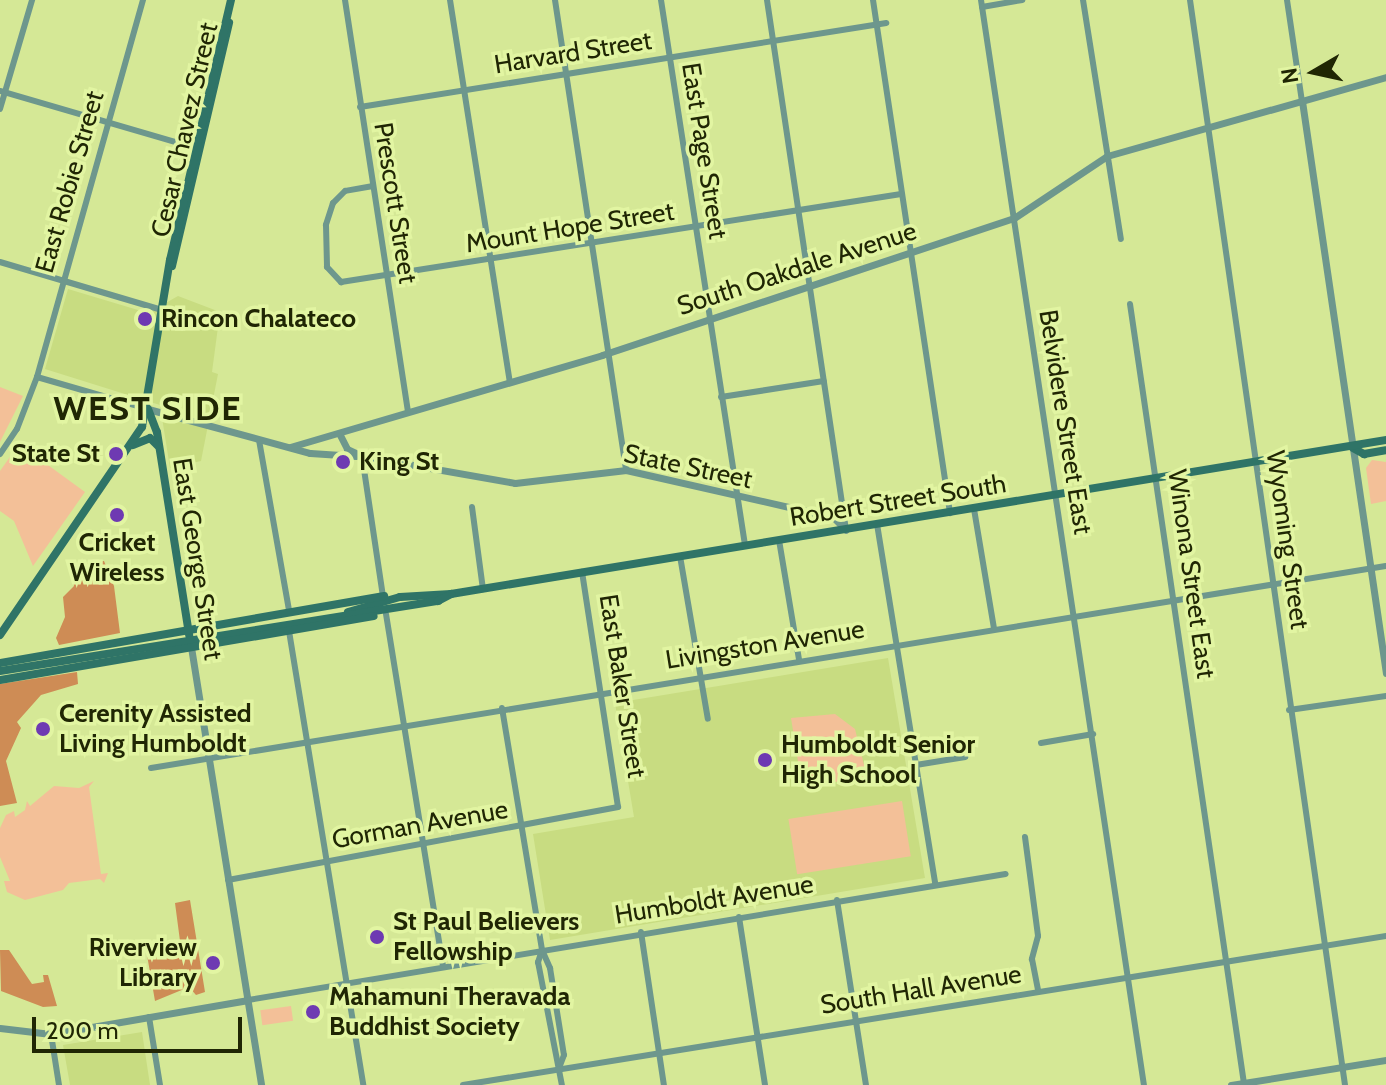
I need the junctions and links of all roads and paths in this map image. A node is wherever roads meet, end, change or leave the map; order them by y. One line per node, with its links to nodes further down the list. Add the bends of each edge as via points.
1 (32, 0): 22 (street)
2 (143, 0): 26 (street, East Robie Street)
3 (233, 0): 28 (main road, Cesar Chavez Street)
4 (345, 0): 24 (street, Prescott Street)
5 (450, 0): 21 (street)
6 (555, 0): 19 (street)
7 (661, 0): 18 (street, East Page Street)
8 (767, 0): 17 (street)
9 (873, 0): 16 (street)
10 (1022, 0): 14 (street)
11 (1083, 0): 29 (street)
12 (1190, 0): 27 (street, Wyoming Street)
13 (1287, 0): 23 (street)
14 (981, 3): 33 (street, Belvidere Street East)
15 (886, 23): 16 (street, Harvard Street)
16 (877, 25): 17 (street, Harvard Street); 31 (street)
17 (773, 41): 18 (street, Harvard Street); 32 (street)
18 (669, 57): 19 (street, Harvard Street); 34 (street, East Page Street)
19 (566, 74): 21 (street, Harvard Street); 36 (street)
20 (1386, 77): 23 (street, South Oakdale Avenue)
21 (463, 91): 24 (street, Harvard Street); 38 (street)
22 (2, 92): 25 (street); 26 (street)
23 (1302, 101): 27 (street, South Oakdale Avenue); 59 (street)
24 (360, 107): 30 (street, Prescott Street)
25 (0, 109)
26 (109, 121): 28 (street); 41 (street, East Robie Street)
27 (1208, 125): 29 (street, South Oakdale Avenue); 63 (street, Wyoming Street)
28 (198, 148): 44 (main road, Cesar Chavez Street)
29 (1107, 156): 33 (street, South Oakdale Avenue); 35 (street)
30 (373, 186): 40 (street, Prescott Street); 40 (street, Mount Hope Street, via 335,198 326,225 327,267 341,282)
31 (901, 194): 32 (street, Mount Hope Street); 37 (street)
32 (798, 211): 34 (street, Mount Hope Street); 42 (street)
33 (1014, 218): 37 (street, South Oakdale Avenue); 66 (street, Belvidere Street East)
34 (696, 228): 36 (street, Mount Hope Street); 45 (street, East Page Street)
35 (1121, 239)
36 (592, 244): 38 (street, Mount Hope Street); 46 (street)
37 (910, 253): 42 (street, South Oakdale Avenue); 70 (street)
38 (490, 261): 40 (street, Mount Hope Street); 48 (street)
39 (0, 262): 41 (street)
40 (386, 276): 52 (street, Prescott Street)
41 (62, 281): 44 (street); 47 (street, East Robie Street)
42 (809, 285): 45 (street, South Oakdale Avenue); 49 (street)
43 (1130, 304): 65 (street, Winona Street East)
44 (162, 310): 51 (main road, Cesar Chavez Street)
45 (709, 319): 46 (street, South Oakdale Avenue); 50 (street, East Page Street)
46 (608, 353): 48 (street, South Oakdale Avenue); 64 (street)
47 (37, 377): 51 (street, State Street); 61 (street, East Robie Street, via 17,429)
48 (510, 381): 52 (street, South Oakdale Avenue)
49 (824, 381): 50 (street); 73 (street)
50 (721, 397): 67 (street, East Page Street)
51 (148, 409): 54 (street, State Street); 56 (main road, Cesar Chavez Street); 58 (main road, East George Street)
52 (408, 412): 53 (street, South Oakdale Avenue)
53 (340, 435): 57 (street, South Oakdale Avenue); 62 (street, via 347,449)
54 (259, 440): 57 (street, State Street); 88 (street)
55 (1386, 440): 59 (main road, Robert Street South)
56 (132, 445): 58 (main road, via 150,438); 95 (main road, Cesar Chavez Street)
57 (290, 447): 62 (street, State Street)
58 (159, 448): 93 (main road, East George Street)
59 (1353, 448): 60 (main road, Robert Street South, via 1364,454); 63 (main road, Robert Street South); 79 (street)
60 (1386, 450)
61 (0, 454)
62 (362, 456): 64 (street, State Street, via 515,483); 84 (street)
63 (1256, 464): 65 (main road, Robert Street South); 81 (street, Wyoming Street)
64 (626, 470): 67 (street, State Street)
65 (1157, 479): 66 (main road, Robert Street South); 86 (street, Winona Street East)
66 (1056, 496): 69 (main road, Robert Street South); 91 (street, Belvidere Street East)
67 (738, 497): 71 (street, State Street); 76 (street, East Page Street)
68 (472, 507): 82 (street)
69 (974, 509): 70 (main road, Robert Street South); 92 (street)
70 (950, 513): 72 (main road, Robert Street South)
71 (815, 516): 73 (street, State Street, via 833,517); 74 (street)
72 (877, 524): 73 (main road, Robert Street South); 96 (street)
73 (846, 530): 74 (main road, Robert Street South)
74 (822, 533): 75 (main road, Robert Street South)
75 (779, 540): 76 (main road, Robert Street South); 98 (street)
76 (745, 545): 77 (main road, Robert Street South)
77 (680, 556): 80 (main road, Robert Street South); 102 (street)
78 (1386, 566): 79 (street, Livingston Avenue)
79 (1371, 568): 81 (street, Livingston Avenue); 101 (street)
80 (582, 572): 82 (main road, Robert Street South); 104 (street, East Baker Street)
81 (1272, 584): 86 (street, Livingston Avenue); 107 (street, Wyoming Street)
82 (483, 589): 83 (main road, Robert Street South)
83 (451, 594): 85 (main road, Robert Street South); 87 (main road, Robert Street South)
84 (383, 596): 85 (main road); 88 (main road)
85 (400, 597): 89 (main road, Robert Street South)
86 (1174, 600): 91 (street, Livingston Avenue); 131 (street, Winona Street East)
87 (402, 607): 89 (main road, Robert Street South); 90 (main road)
88 (289, 611): 93 (main road)
89 (348, 612): 100 (main road, Robert Street South)
90 (386, 614): 94 (main road); 109 (street)
91 (1074, 616): 92 (street, Livingston Avenue); 110 (street, Belvidere Street East)
92 (994, 629): 96 (street, Livingston Avenue)
93 (188, 631): 97 (main road, East George Street); 99 (main road)
94 (289, 631): 97 (main road); 111 (street)
95 (0, 635)
96 (896, 645): 98 (street, Livingston Avenue); 115 (street)
97 (190, 646): 103 (main road); 114 (street, East George Street)
98 (799, 659): 102 (street, Livingston Avenue)
99 (0, 663)
100 (0, 671)
101 (1386, 673)
102 (698, 675): 104 (street, Livingston Avenue); 108 (street)
103 (0, 680)
104 (601, 692): 106 (street, Livingston Avenue); 117 (street, East Baker Street)
105 (1386, 696): 107 (street)
106 (502, 708): 109 (street, Livingston Avenue); 118 (street)
107 (1289, 710): 129 (street, Wyoming Street)
108 (708, 719)
109 (405, 726): 111 (street, Livingston Avenue); 120 (street)
110 (1093, 734): 112 (street); 133 (street, Belvidere Street East)
111 (308, 743): 114 (street, Livingston Avenue); 121 (street)
112 (1041, 743)
113 (965, 757): 115 (street)
114 (209, 759): 116 (street, Livingston Avenue); 123 (street, East George Street)
115 (916, 765): 124 (street)
116 (151, 768)
117 (618, 807): 118 (street, Gorman Avenue)
118 (523, 827): 120 (street, Gorman Avenue); 130 (street)
119 (1025, 837): 135 (street, via 1038,936 1032,959)
120 (424, 843): 121 (street, Gorman Avenue); 132 (street)
121 (327, 863): 123 (street, Gorman Avenue); 134 (street)
122 (1006, 874): 124 (street, Humboldt Avenue)
123 (228, 880): 136 (street, East George Street)
124 (935, 884): 125 (street, Humboldt Avenue)
125 (837, 900): 126 (street, Humboldt Avenue); 138 (street)
126 (739, 917): 127 (street, Humboldt Avenue); 141 (street)
127 (641, 932): 130 (street, Humboldt Avenue); 142 (street)
128 (1386, 936): 129 (street, South Hall Avenue)
129 (1322, 945): 131 (street, South Hall Avenue); 144 (street, Wyoming Street)
130 (542, 950): 132 (street, Humboldt Avenue); 145 (street, via 538,962)
131 (1225, 962): 133 (street, South Hall Avenue); 146 (street, Winona Street East)
132 (443, 964): 134 (street, Humboldt Avenue)
133 (1124, 976): 135 (street, South Hall Avenue); 156 (street, Belvidere Street East)
134 (346, 983): 136 (street, Humboldt Avenue); 150 (street)
135 (1038, 991): 138 (street, South Hall Avenue)
136 (248, 1000): 137 (street, Humboldt Avenue); 149 (street, East George Street)
137 (149, 1017): 140 (street, Humboldt Avenue); 148 (street)
138 (856, 1021): 141 (street, South Hall Avenue); 155 (street)
139 (0, 1028): 140 (street, Humboldt Avenue)
140 (51, 1034): 147 (street)
141 (757, 1037): 142 (street, South Hall Avenue); 154 (street)
142 (659, 1053): 145 (street, South Hall Avenue); 153 (street)
143 (1386, 1060): 144 (street)
144 (1342, 1066): 146 (street); 158 (street, Wyoming Street)
145 (559, 1068): 151 (street, South Hall Avenue); 152 (street)
146 (1244, 1084): 157 (street)
147 (59, 1085)
148 (160, 1085)
149 (261, 1085)
150 (363, 1085)
151 (463, 1085)
152 (562, 1085)
153 (664, 1085)
154 (765, 1085)
155 (866, 1085)
156 (1144, 1085)
157 (1231, 1085)
158 (1345, 1085)

